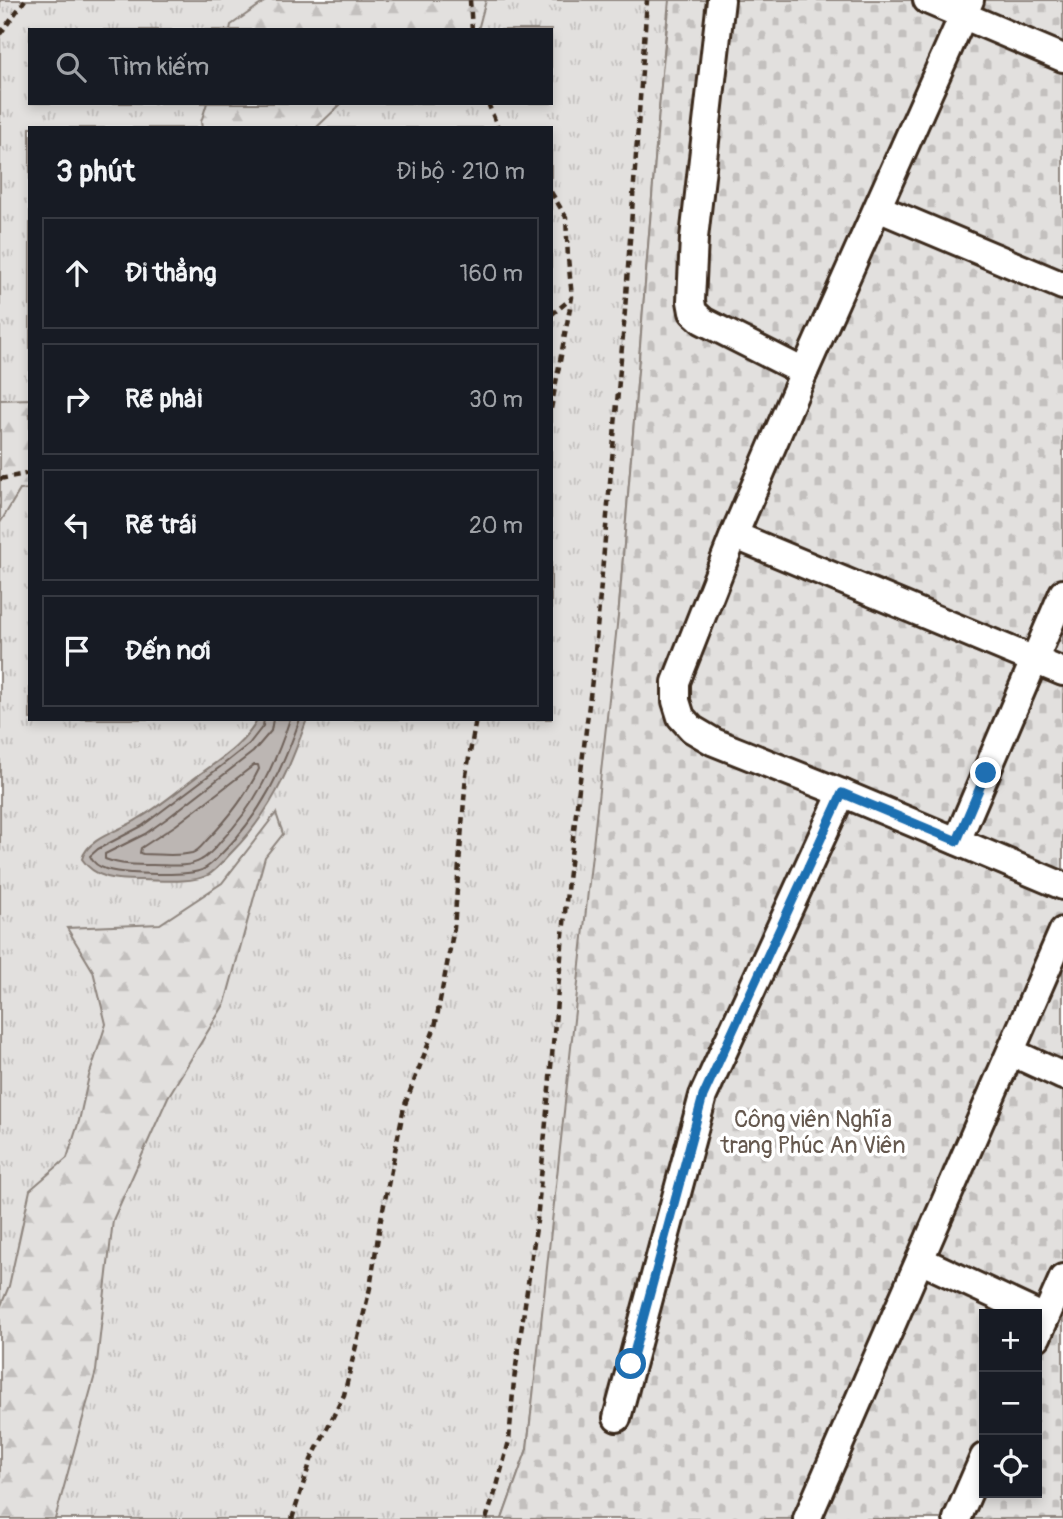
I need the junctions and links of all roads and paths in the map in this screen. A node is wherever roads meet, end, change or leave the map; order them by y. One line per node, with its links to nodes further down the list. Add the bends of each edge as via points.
1 (25, 0): 8 (path)
2 (470, 0): 7 (path)
3 (647, 0): 38 (path, via 595,650 568,880 537,1222 509,1441)
4 (721, 0): 17 (street, via 694,237 693,312)
5 (927, 0): 6 (street)
6 (966, 8): 9 (street); 13 (street)
7 (472, 28)
8 (0, 34)
9 (1063, 58)
10 (489, 105): 11 (path)
11 (497, 126)
12 (553, 194): 15 (path, via 566,217)
13 (878, 208): 14 (street); 17 (street)
14 (1063, 286)
15 (572, 297): 16 (path); 18 (path)
16 (553, 313)
17 (804, 372): 21 (street)
18 (553, 398)
19 (28, 473): 20 (path)
20 (0, 480)
21 (734, 535): 23 (street); 26 (street, via 677,682 681,717 714,742)
22 (1063, 593): 23 (street)
23 (1035, 660): 24 (street); 27 (street)
24 (1063, 672)
25 (476, 721): 37 (path, via 466,775 454,928 435,1027 404,1107 370,1288 344,1395 311,1460)
26 (842, 793): 27 (street); 35 (street, via 703,1096)
27 (957, 841): 28 (street)
28 (1063, 886)
29 (1063, 931): 30 (street)
30 (1011, 1052): 31 (street); 32 (street)
31 (1063, 1076)
32 (920, 1260): 34 (street); 39 (street)
33 (1063, 1278): 34 (street)
34 (1043, 1322)
35 (617, 1418)
36 (979, 1468): 40 (street)
37 (292, 1519)
38 (486, 1519)
39 (807, 1519)
40 (957, 1519)

